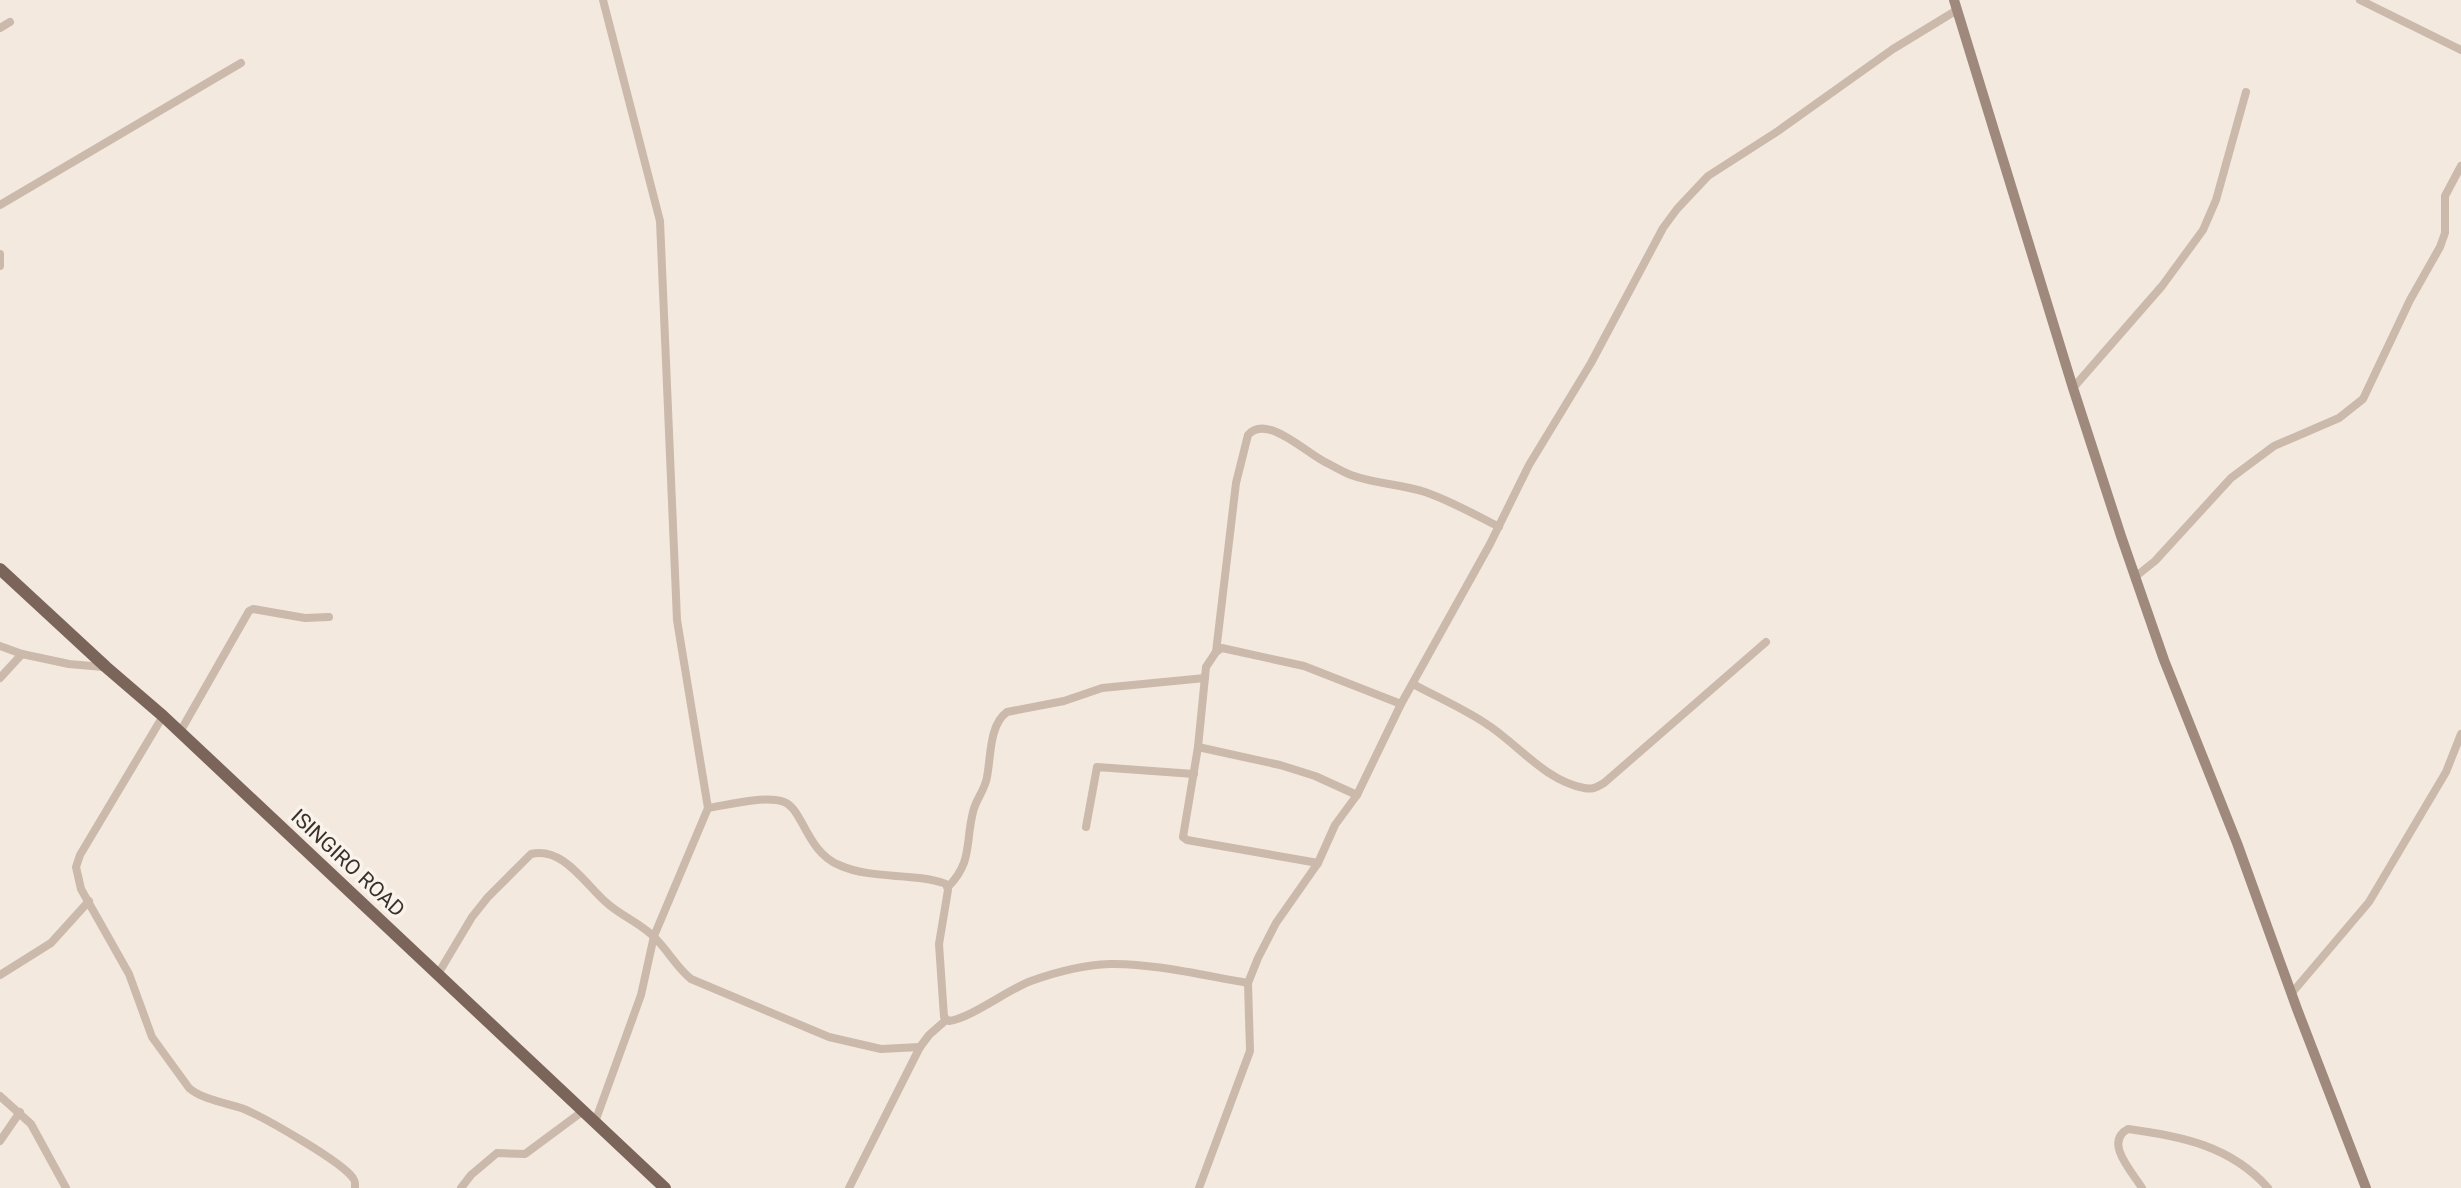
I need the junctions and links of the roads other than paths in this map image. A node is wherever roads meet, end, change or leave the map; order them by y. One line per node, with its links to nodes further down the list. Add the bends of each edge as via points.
1 (603, 0): 33 (street, via 660,221 677,620)
2 (2360, 0): 6 (street)
3 (1956, 5): 13 (main road); 14 (street, via 1694,189 1651,249)
4 (10, 22): 5 (street)
5 (0, 28)
6 (2461, 50)
7 (241, 63): 10 (street)
8 (2246, 92): 13 (street, via 2203,230 2162,286)
9 (2461, 166): 16 (street, via 2445,196 2445,233 2440,247 2362,398 2339,418 2287,439 2241,470)
10 (0, 205)
11 (0, 254): 12 (street)
12 (0, 266)
13 (2073, 388): 16 (main road)
14 (1499, 527): 20 (street, via 1423,491 1352,475 1275,431 1253,429 1244,445 1236,483); 25 (street)
15 (0, 569): 22 (main road, ISINGIRO ROAD)
16 (2135, 577): 42 (main road)
17 (329, 617): 28 (street, via 249,611)
18 (1766, 642): 25 (street, via 1594,788 1585,789 1548,771 1491,726)
19 (0, 646): 21 (street)
20 (1216, 652): 24 (street); 26 (street, via 1222,648 1304,666)
21 (22, 654): 22 (street); 23 (street)
22 (106, 667): 27 (main road, ISINGIRO ROAD)
23 (0, 678)
24 (1205, 678): 30 (street); 36 (street, via 1102,688 1000,717 987,779 973,811 965,863)
25 (1413, 684): 26 (street)
26 (1401, 704): 32 (street)
27 (163, 716): 28 (main road, ISINGIRO ROAD); 37 (street, via 80,855 77,877)
28 (180, 732): 39 (main road, ISINGIRO ROAD)
29 (2461, 734): 42 (street, via 2446,772 2369,902)
30 (1198, 747): 31 (street); 32 (street, via 1303,772)
31 (1194, 774): 34 (street, via 1097,767); 35 (street, via 1185,839)
32 (1357, 795): 35 (street, via 1335,825)
33 (708, 808): 36 (street, via 783,802 792,807 826,859 843,867 943,882); 38 (street)
34 (1086, 827)
35 (1318, 863): 41 (street, via 1276,923)
36 (948, 887): 43 (street, via 939,944)
37 (89, 901): 40 (street, via 51,943); 50 (street, via 129,974 152,1037 189,1088 257,1115 336,1164)
38 (654, 936): 39 (street, via 606,903 579,873 541,852 531,855 488,897); 44 (street, via 691,979 778,1017 829,1037 881,1049); 48 (street, via 641,995)
39 (438, 974): 46 (main road, ISINGIRO ROAD)
40 (0, 975)
41 (1248, 984): 43 (street, via 1112,964 1085,966 1016,987 964,1017); 56 (street, via 1250,1051)
42 (2291, 994): 59 (main road)
43 (946, 1020): 44 (street)
44 (920, 1047): 55 (street)
45 (0, 1096): 47 (street)
46 (583, 1111): 48 (main road, ISINGIRO ROAD); 53 (street, via 525,1154 496,1153)
47 (20, 1112): 49 (street); 51 (street, via 38,1134)
48 (595, 1122): 54 (main road, ISINGIRO ROAD)
49 (0, 1141)
50 (355, 1185): 52 (street)
51 (66, 1188)
52 (363, 1188)
53 (461, 1188)
54 (665, 1188)
55 (849, 1188)
56 (1199, 1188)
57 (2142, 1188): 58 (street, via 2118,1150 2117,1141 2128,1129 2218,1149)
58 (2267, 1188)
59 (2366, 1188)

